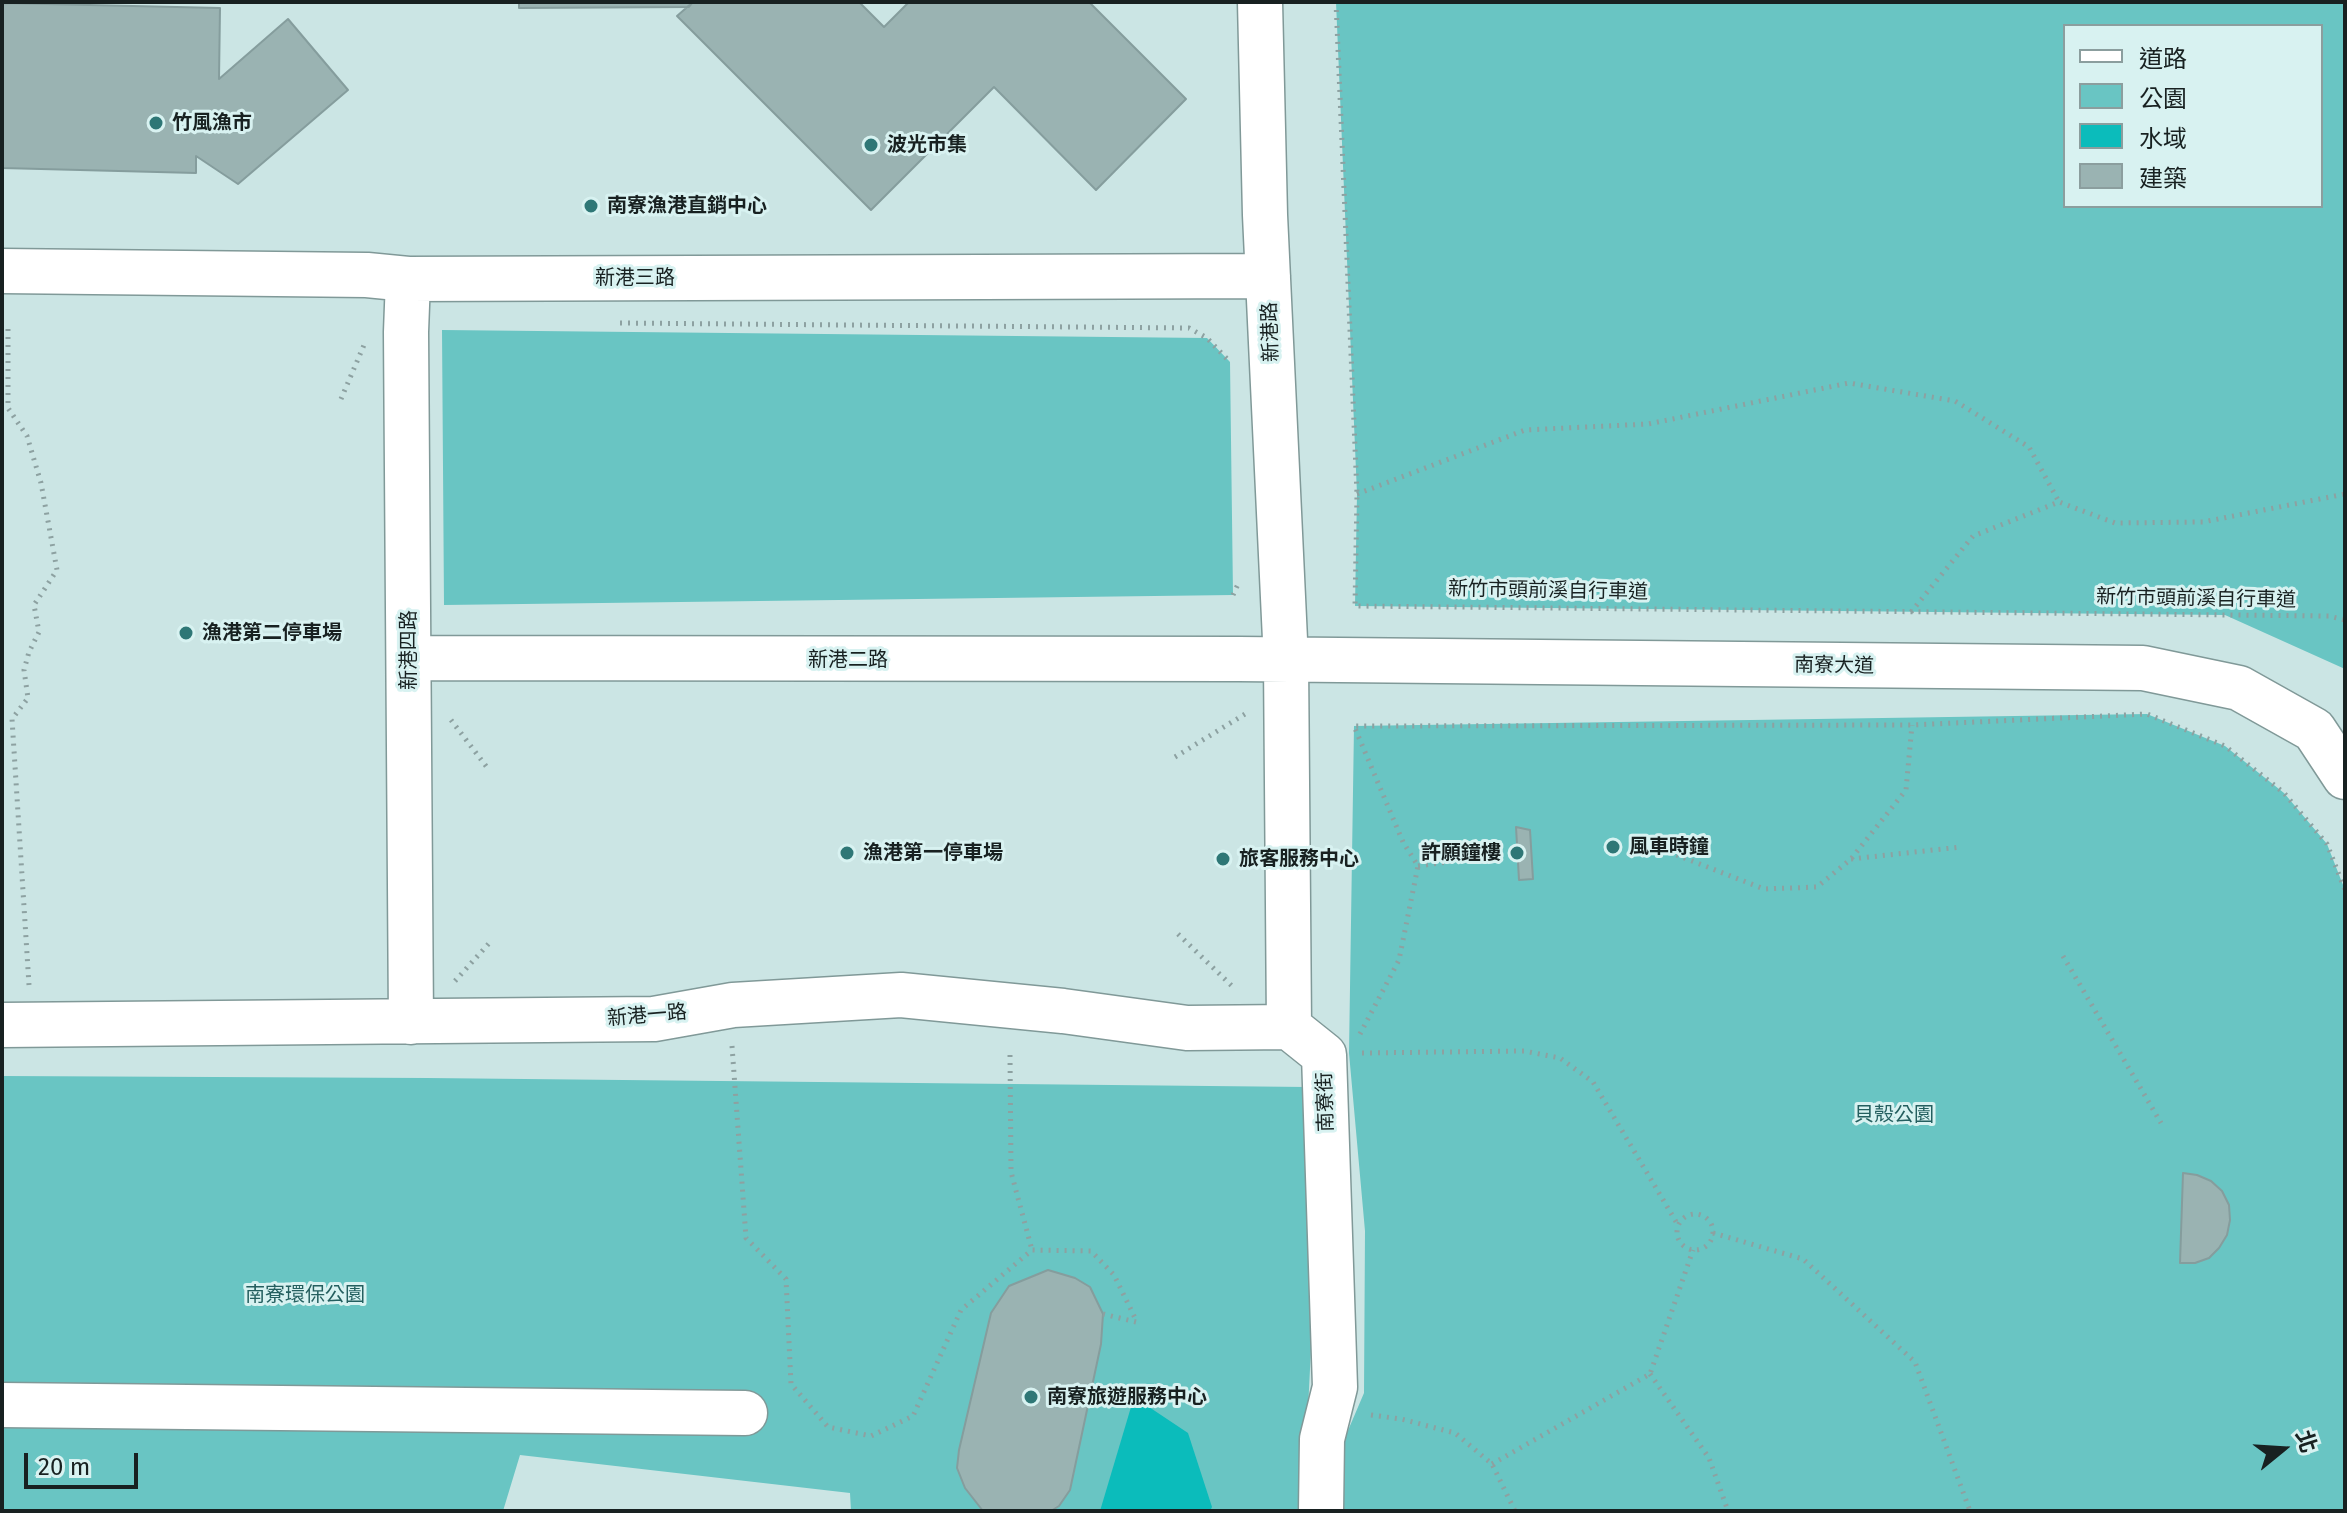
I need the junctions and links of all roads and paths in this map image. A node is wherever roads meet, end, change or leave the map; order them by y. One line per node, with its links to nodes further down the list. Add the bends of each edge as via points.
1 (1260, 2): 4 (street, 新港路)
2 (1336, 2): 11 (path, 新竹市頭前溪自行車道)
3 (2, 271): 5 (street, 新港三路)
4 (1268, 276): 5 (street, 新港三路); 19 (street, 新港路)
5 (408, 279): 18 (street, 新港四路)
6 (614, 323): 9 (path, via 1189,328 1207,338)
7 (8, 329): 35 (path, via 8,408 27,436 57,570 34,605 39,632 24,670 28,698 12,719)
8 (369, 333): 10 (path)
9 (1234, 374)
10 (341, 399)
11 (1357, 494): 13 (path, via 1525,430 1648,424 1849,383 1955,401 2029,447); 16 (path, 新竹市頭前溪自行車道, via 1355,606)
12 (2345, 494): 13 (path, via 2203,522 2115,523)
13 (2059, 502): 16 (path, via 1973,536)
14 (1240, 581): 15 (path)
15 (1233, 595)
16 (1911, 612): 17 (path, 新竹市頭前溪自行車道)
17 (2345, 620)
18 (409, 658): 19 (street, 新港二路); 39 (street, 新港四路)
19 (1286, 661): 25 (street, 南寮大道, via 2143,668 2239,688 2314,730); 41 (street)
20 (444, 711): 24 (path)
21 (1245, 714): 23 (path)
22 (1912, 725): 29 (path, via 1906,790); 30 (path, via 1354,726); 31 (path, via 2147,714 2225,746 2284,793 2327,844)
23 (1175, 757)
24 (489, 770)
25 (2345, 777)
26 (1961, 847): 29 (path)
27 (1669, 852): 29 (path, via 1764,889 1817,887)
28 (1483, 857): 30 (path)
29 (1851, 859)
30 (1418, 866): 42 (path, via 1399,960)
31 (2345, 890)
32 (1178, 934): 37 (path)
33 (492, 940): 36 (path)
34 (2063, 956): 45 (path)
35 (30, 988)
36 (446, 992)
37 (1243, 997)
38 (733, 1005): 39 (street, 新港一路, via 654,1019); 41 (street, 新港一路, via 901,995 1187,1028); 48 (path, via 746,1238 786,1279 791,1384 828,1427 871,1436 913,1416 961,1310)
39 (411, 1022): 40 (street, 新港一路)
40 (2, 1025)
41 (1289, 1027): 56 (street, 南寮街, via 1324,1055 1335,1387 1322,1439)
42 (1356, 1040)
43 (1349, 1054): 46 (path, via 1524,1051 1560,1058 1593,1082)
44 (1010, 1055): 48 (path, via 1011,1172)
45 (2161, 1123)
46 (1678, 1225): 47 (path, via 1699,1214); 49 (path, via 1680,1241)
47 (1713, 1233): 49 (path, via 1708,1244); 59 (path, via 1803,1259 1915,1362)
48 (1032, 1250): 50 (path, via 1091,1251 1114,1275 1137,1322)
49 (1693, 1250): 51 (path)
50 (1103, 1314)
51 (1650, 1374): 55 (path); 58 (path, via 1709,1458)
52 (2, 1405): 53 (street)
53 (745, 1413)
54 (1365, 1414): 55 (path, via 1455,1433)
55 (1492, 1464): 57 (path)
56 (1321, 1511)
57 (1515, 1511)
58 (1728, 1511)
59 (1970, 1511)

